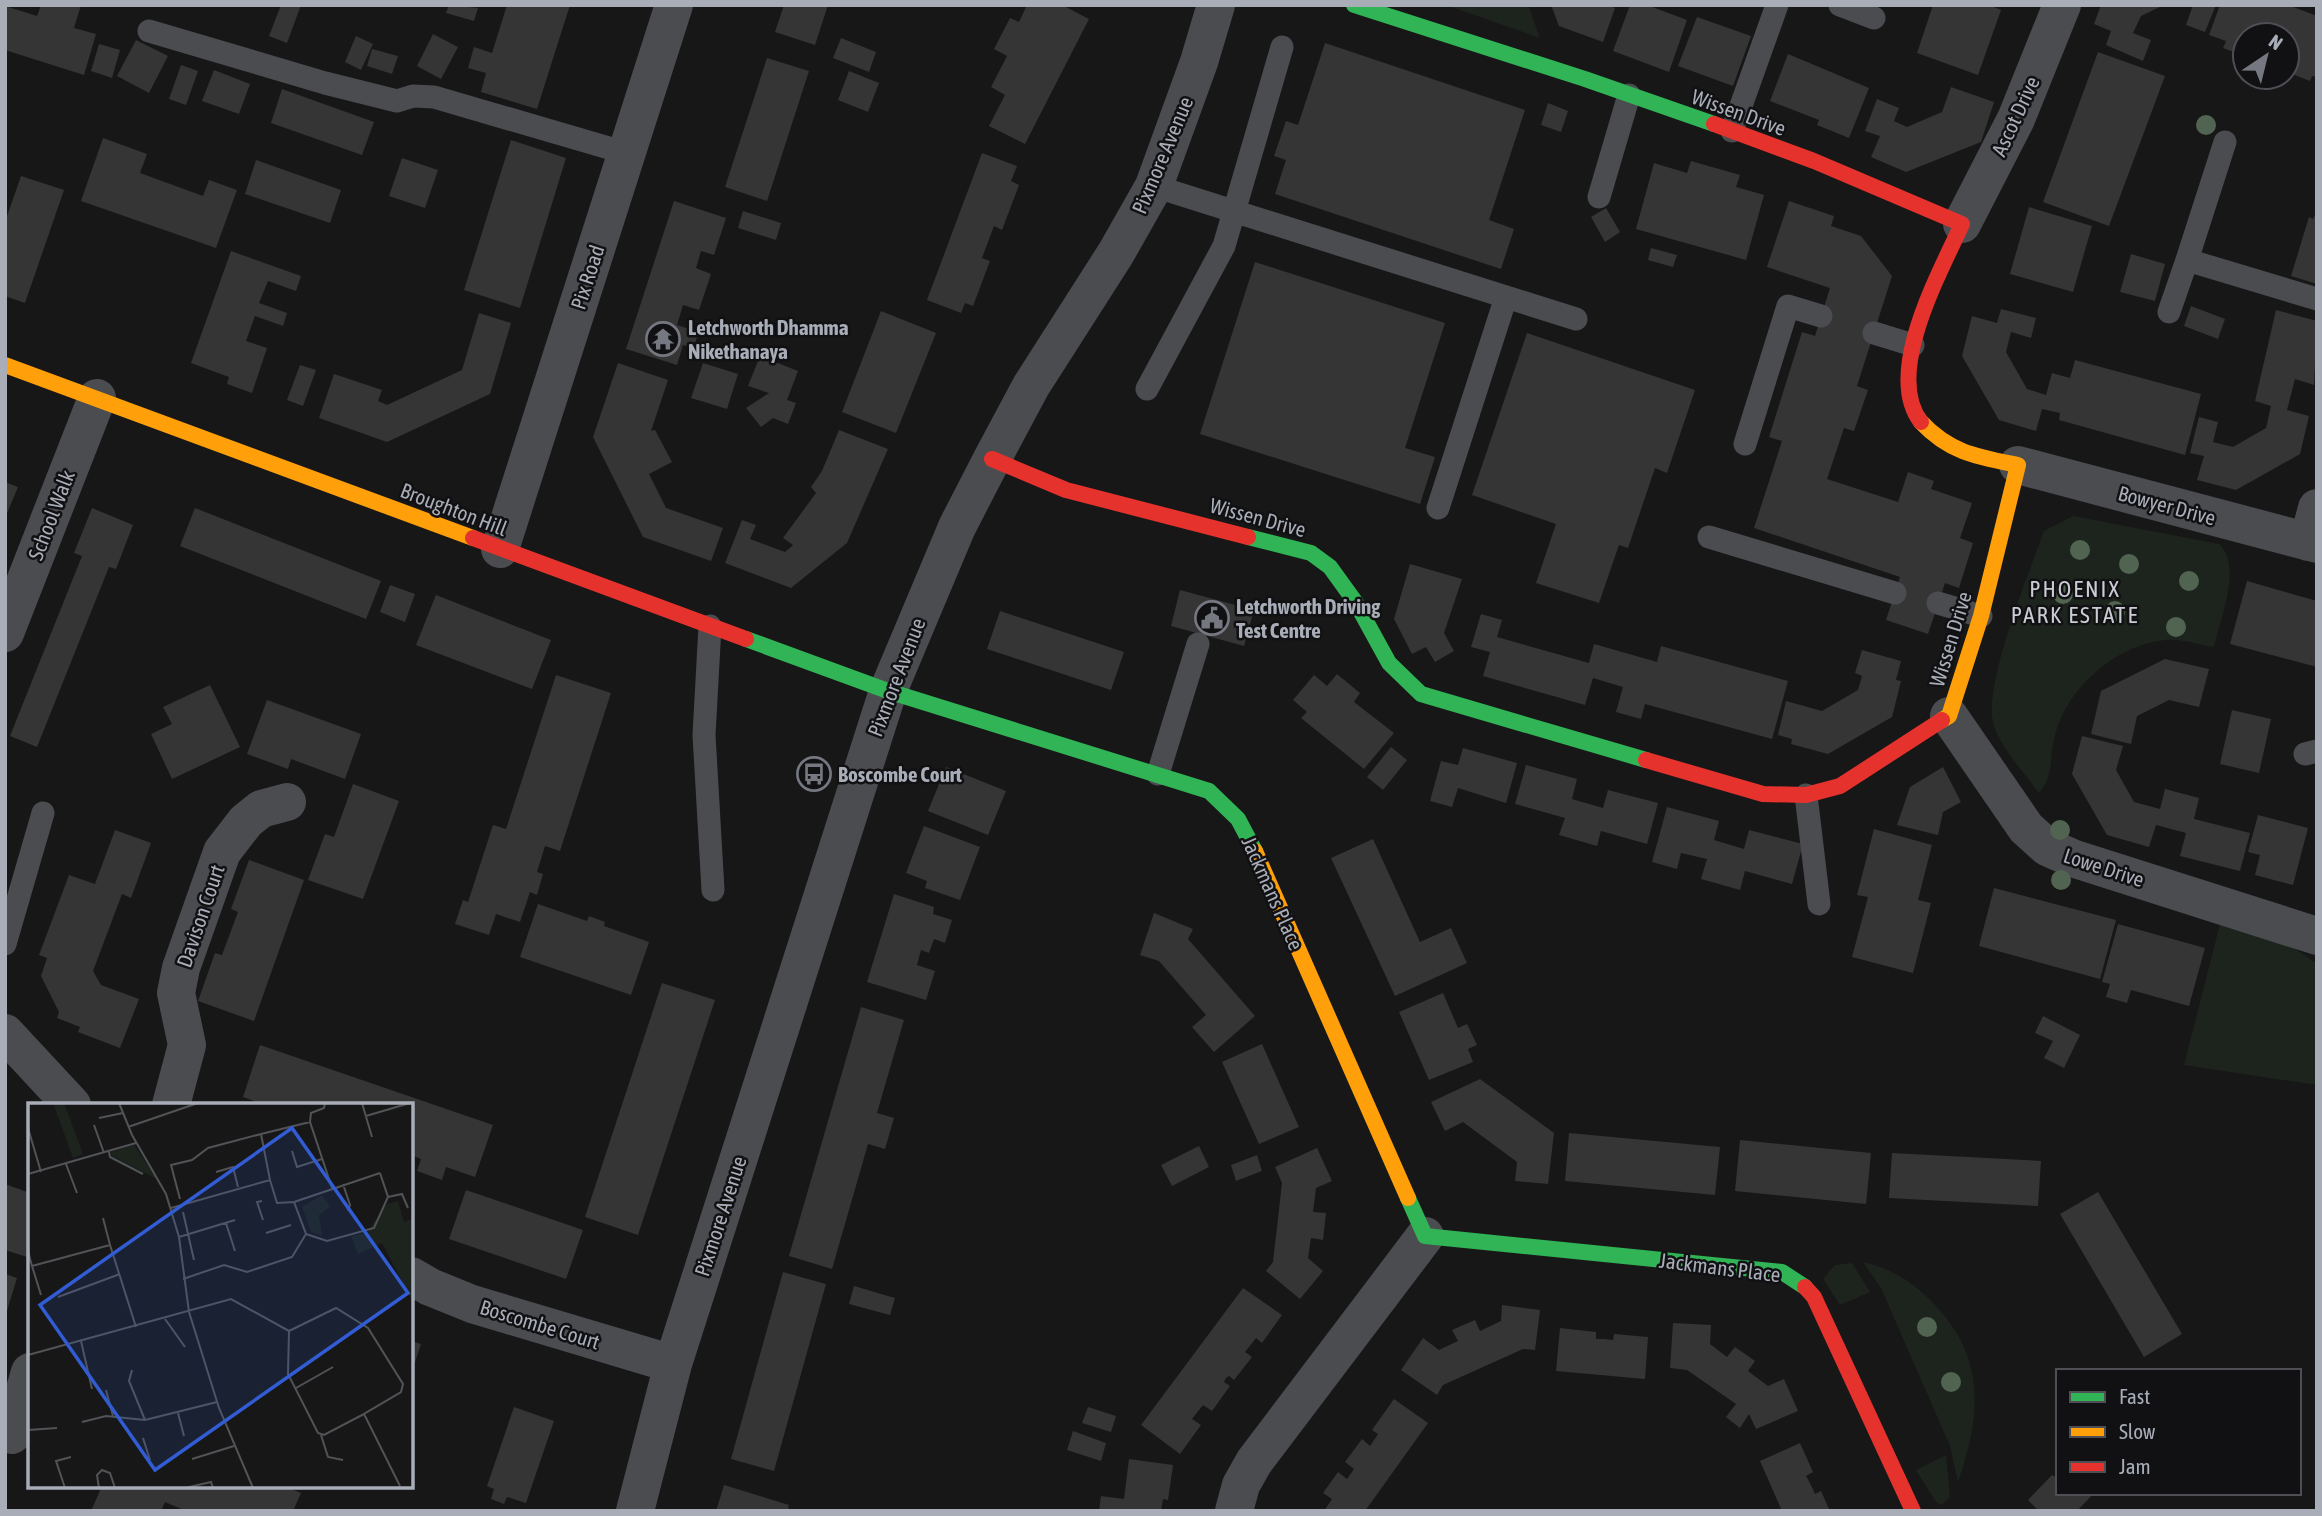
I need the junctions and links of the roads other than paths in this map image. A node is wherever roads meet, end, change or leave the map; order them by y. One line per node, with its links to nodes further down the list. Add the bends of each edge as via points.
1 (674, 5): 13 (street, Pix Road)
2 (1216, 5): 14 (street, Pixmore Avenue)
3 (1354, 5): 10 (street, Wissen Drive)
4 (1777, 5): 11 (lane)
5 (1840, 5): 7 (lane)
6 (2062, 5): 17 (street, Ascot Drive, via 2016,119)
7 (1874, 18)
8 (149, 31): 13 (lane, via 325,83 397,101 434,97)
9 (1282, 47): 16 (lane)
10 (1629, 95): 11 (street, Wissen Drive); 15 (lane)
11 (1732, 131): 17 (street, Wissen Drive)
12 (2225, 142): 18 (lane)
13 (626, 153): 35 (street, Pix Road)
14 (1154, 186): 16 (lane); 30 (street, Pixmore Avenue, via 1037,376)
15 (1599, 197)
16 (1234, 211): 19 (lane); 27 (lane, via 1224,246)
17 (1962, 224): 25 (street)
18 (2187, 260): 20 (lane); 21 (lane)
19 (1506, 297): 23 (lane); 32 (lane)
20 (2317, 299)
21 (2169, 312)
22 (1821, 316): 29 (lane, via 1788,306)
23 (1576, 319)
24 (1874, 333): 25 (lane)
25 (1913, 345): 31 (street, via 1907,396 1923,427 1969,455)
26 (5, 365): 28 (street, Broughton Hill)
27 (1147, 389)
28 (97, 398): 35 (street, Broughton Hill); 40 (street, School Walk)
29 (1745, 443)
30 (992, 459): 42 (street, Pixmore Avenue, via 957,527); 45 (street, Wissen Drive, via 1066,490 1311,553 1338,572 1389,666 1403,683 1421,694 1763,794)
31 (2018, 465): 33 (street, Bowyer Drive); 38 (street, Wissen Drive)
32 (1438, 508)
33 (2314, 531)
34 (1709, 537): 36 (lane)
35 (500, 549): 39 (street, Broughton Hill)
36 (1895, 593)
37 (1938, 603): 38 (lane)
38 (1981, 616): 43 (street, Wissen Drive)
39 (710, 626): 42 (street, Broughton Hill); 48 (lane, via 704,735)
40 (5, 633)
41 (1198, 644): 44 (lane)
42 (888, 691): 44 (street, Jackmans Place); 57 (street, Pixmore Avenue)
43 (1949, 716): 45 (street, Wissen Drive, via 1840,786); 50 (street, Lowe Drive, via 2026,828 2047,847)
44 (1158, 774): 55 (street, Jackmans Place, via 1209,791 1250,837)
45 (1807, 795): 49 (lane)
46 (287, 803): 54 (street, Davison Court, via 261,809 222,852 176,993 187,1045)
47 (43, 813): 51 (lane)
48 (713, 890)
49 (1819, 904)
50 (2317, 936)
51 (5, 944)
52 (9, 1048): 53 (street)
53 (70, 1103)
54 (172, 1103)
55 (1425, 1236): 61 (street, via 1254,1462); 62 (street, Jackmans Place, via 1782,1272 1798,1280 1814,1297)
56 (413, 1277): 57 (street, Boscombe Court, via 472,1304)
57 (673, 1364): 60 (street, Pixmore Avenue)
58 (28, 1379): 59 (street)
59 (12, 1435)
60 (635, 1511)
61 (1234, 1511)
62 (1913, 1511)

